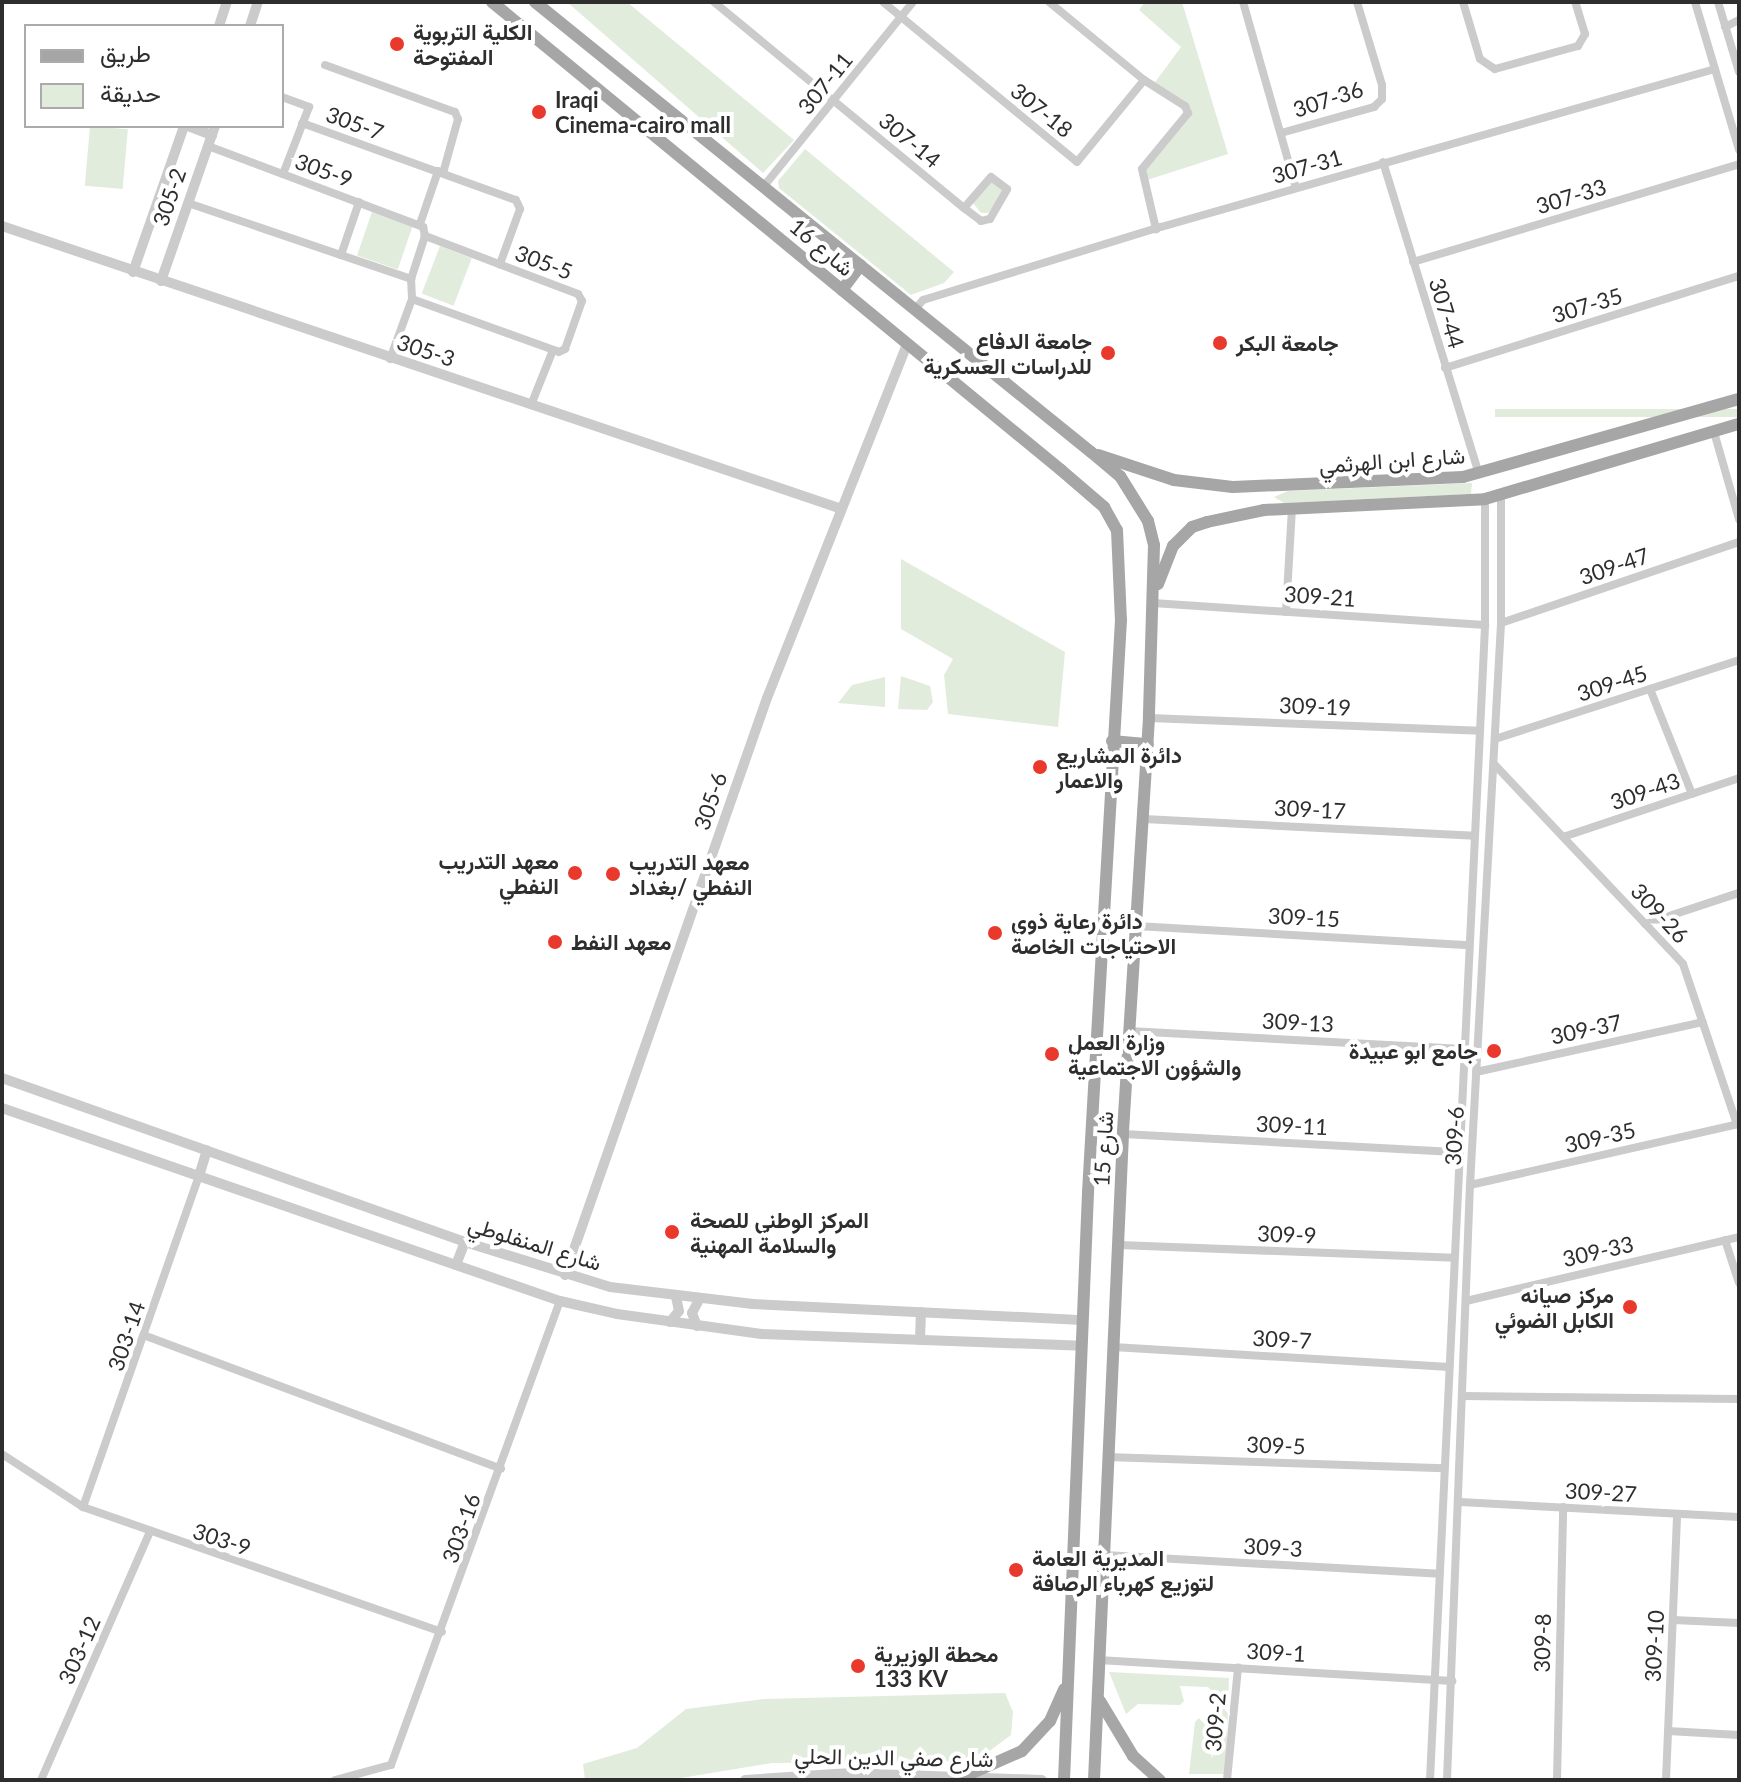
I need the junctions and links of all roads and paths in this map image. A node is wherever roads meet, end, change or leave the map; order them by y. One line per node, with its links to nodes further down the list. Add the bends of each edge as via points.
1 (227, 2): 17 (street)
2 (258, 2): 18 (street)
3 (492, 2): 52 (main road, شارع 16)
4 (535, 2): 36 (main road, شارع 16)
5 (714, 2): 25 (street, 307-14)
6 (883, 2): 15 (street, 307-18)
7 (913, 2): 15 (street, 307-11)
8 (1243, 2): 29 (street, 307-36)
9 (1357, 2): 29 (street, 307-36, via 1382,99 1374,107)
10 (1463, 2): 11 (street, via 1480,59 1495,69 1578,46 1585,34)
11 (1575, 2)
12 (1695, 2): 21 (street)
13 (1718, 2): 19 (street)
14 (1055, 4): 23 (street)
15 (901, 17): 23 (street, 307-18, via 1077,162); 25 (street, 307-11)
16 (1739, 20): 19 (street)
17 (220, 24)
18 (251, 24)
19 (1725, 27): 22 (street)
20 (325, 65): 34 (street, via 455,112 458,119)
21 (1715, 69): 31 (street); 32 (street, 307-31)
22 (1739, 72)
23 (1144, 80): 42 (street, via 1188,113 1142,169)
24 (284, 98): 26 (street, 305-7, via 309,107)
25 (834, 100): 36 (street, 307-11); 40 (street, 307-14)
26 (302, 123): 34 (street, 305-7); 35 (street)
27 (185, 128): 48 (street, 305-2)
28 (213, 130): 30 (street, 305-2)
29 (1281, 133): 37 (street, 307-36)
30 (208, 146): 35 (street, 305-9); 39 (street, 305-2)
31 (1739, 150)
32 (1383, 162): 37 (street, 307-31); 45 (street, 307-44)
33 (1739, 164): 45 (street, 307-33)
34 (441, 172): 43 (street); 46 (street, 305-7, via 518,203)
35 (283, 174): 38 (street, 305-9)
36 (764, 186): 47 (main road, شارع 16)
37 (1296, 188): 42 (street, 307-31)
38 (359, 202): 43 (street, 305-9); 44 (street)
39 (188, 203): 44 (street); 51 (street, 305-2)
40 (964, 208): 40 (street, via 988,220 1007,189 991,177)
41 (2, 226): 48 (street, 305-3)
42 (1156, 229): 54 (street, 307-31, via 923,300)
43 (423, 230): 46 (street, 305-5); 50 (street)
44 (341, 255): 50 (street)
45 (1413, 262): 58 (street, 307-44)
46 (500, 264): 56 (street, 305-5, via 581,297 565,349)
47 (861, 265): 52 (main road); 54 (main road, شارع 16)
48 (133, 272): 51 (street, 305-3)
49 (1739, 276): 58 (street, 307-35)
50 (411, 279): 53 (street)
51 (161, 281): 57 (street, 305-3)
52 (842, 290): 55 (main road, شارع 16)
53 (412, 299): 56 (street); 57 (street)
54 (915, 309): 63 (main road, شارع 16)
55 (907, 345): 71 (street, 305-6); 76 (main road, شارع 16, via 1104,507)
56 (553, 350): 60 (street)
57 (390, 359): 60 (street, 305-3)
58 (1445, 368): 65 (street, 307-44)
59 (1739, 399): 64 (main road, شارع ابن الهرثمي)
60 (531, 405): 71 (street, 305-3)
61 (1739, 424): 62 (main road, شارع ابن الهرثمي)
62 (1714, 432): 68 (main road, شارع ابن الهرثمي); 74 (street)
63 (1091, 452): 67 (main road, شارع ابن الهرثمي, via 1196,484); 75 (main road, شارع 16, via 1120,476)
64 (1493, 470): 65 (main road, شارع ابن الهرثمي); 68 (main road)
65 (1479, 474): 66 (main road, شارع ابن الهرثمي); 69 (main road)
66 (1366, 482): 67 (main road, شارع ابن الهرثمي); 70 (main road)
67 (1263, 488): 73 (main road)
68 (1501, 496): 69 (main road, شارع ابن الهرثمي); 80 (street, 309-6)
69 (1485, 499): 70 (main road, شارع ابن الهرثمي); 81 (street, 309-6)
70 (1366, 506): 72 (main road, شارع ابن الهرثمي)
71 (839, 508): 121 (street, 305-6)
72 (1292, 509): 73 (main road, شارع ابن الهرثمي); 79 (street)
73 (1264, 510): 78 (main road, شارع ابن الهرثمي, via 1192,527 1164,562)
74 (1739, 519)
75 (1148, 521): 78 (main road, شارع 15, via 1154,545)
76 (1117, 530): 89 (main road, شارع 15, via 1121,620)
77 (1739, 542): 80 (street, 309-47)
78 (1153, 603): 79 (street, 309-21); 86 (main road, شارع 15)
79 (1286, 612): 81 (street, 309-21)
80 (1501, 623): 85 (street, 309-6)
81 (1485, 625): 84 (street, 309-6)
82 (1739, 660): 83 (street, 309-45)
83 (1650, 689): 88 (street, 309-45); 93 (street)
84 (1481, 692): 85 (street); 87 (street, 309-6)
85 (1497, 692): 88 (street, 309-6)
86 (1149, 718): 87 (street, 309-19); 90 (main road, شارع 15)
87 (1480, 731): 95 (street, 309-6)
88 (1495, 739): 91 (street, 309-6)
89 (1112, 741): 90 (main road); 128 (main road, شارع 15)
90 (1148, 744): 94 (main road, شارع 15)
91 (1494, 764): 96 (street, 309-26); 102 (street, 309-6)
92 (1739, 778): 93 (street, 309-43)
93 (1692, 794): 96 (street, 309-43)
94 (1144, 819): 95 (street, 309-17); 99 (main road, شارع 15)
95 (1475, 836): 100 (street, 309-6)
96 (1563, 837): 98 (street, 309-26)
97 (1739, 894): 98 (street)
98 (1645, 924): 103 (street, 309-26, via 1683,964)
99 (1136, 926): 100 (street, 309-15); 104 (main road, شارع 15)
100 (1469, 945): 101 (street, 309-6)
101 (1468, 985): 102 (street); 105 (street, 309-6)
102 (1484, 987): 106 (street, 309-6)
103 (1703, 1022): 106 (street, 309-37); 109 (street, 309-26)
104 (1129, 1031): 105 (street, 309-13); 110 (main road, شارع 15)
105 (1464, 1049): 112 (street, 309-6)
106 (1476, 1072): 114 (street, 309-6)
107 (2, 1078): 111 (street, شارع المنفلوطي)
108 (2, 1108): 113 (street, شارع المنفلوطي)
109 (1738, 1124): 114 (street, 309-35)
110 (1123, 1134): 112 (street, 309-11); 118 (main road, شارع 15)
111 (207, 1150): 113 (street); 117 (street, شارع المنفلوطي)
112 (1459, 1152): 119 (street, 309-6)
113 (199, 1176): 120 (street, شارع المنفلوطي); 131 (street, 303-14)
114 (1470, 1185): 126 (street, 309-6)
115 (1739, 1237): 116 (street, 309-33)
116 (1725, 1240): 122 (street); 126 (street, 309-33)
117 (465, 1242): 120 (street); 121 (street, شارع المنفلوطي)
118 (1119, 1245): 119 (street, 309-9); 134 (main road, شارع 15)
119 (1454, 1258): 135 (street, 309-6)
120 (456, 1265): 125 (street, شارع المنفلوطي)
121 (565, 1275): 123 (street, شارع المنفلوطي)
122 (1739, 1283)
123 (676, 1297): 124 (street, شارع المنفلوطي); 129 (street, via 679,1311)
124 (699, 1300): 127 (street, شارع المنفلوطي); 130 (street, via 692,1313)
125 (560, 1301): 129 (street, شارع المنفلوطي); 143 (street, 303-16)
126 (1466, 1301): 137 (street, 309-6)
127 (921, 1312): 128 (street, شارع المنفلوطي); 132 (street)
128 (1083, 1320): 133 (main road, شارع 15)
129 (670, 1322): 130 (street, شارع المنفلوطي)
130 (697, 1326): 132 (street, شارع المنفلوطي)
131 (146, 1336): 143 (street); 145 (street, 303-14)
132 (920, 1340): 133 (street, شارع المنفلوطي)
133 (1082, 1346): 161 (main road, شارع 15)
134 (1113, 1347): 135 (street, 309-7); 141 (main road, شارع 15)
135 (1449, 1367): 136 (street, 309-6)
136 (1448, 1385): 137 (street); 142 (street, 309-6)
137 (1463, 1385): 138 (street, 309-6)
138 (1462, 1396): 139 (street); 144 (street, 309-6)
139 (1739, 1399)
140 (2, 1454): 145 (street, 303-9)
141 (1106, 1457): 142 (street, 309-5); 150 (main road, شارع 15)
142 (1444, 1468): 151 (street, 309-6)
143 (501, 1469): 156 (street, 303-16)
144 (1460, 1502): 146 (street, 309-27); 152 (street, 309-6)
145 (83, 1507): 149 (street, 303-9)
146 (1563, 1507): 147 (street, 309-27); 177 (street, 309-8)
147 (1677, 1514): 148 (street, 309-27); 154 (street, 309-10)
148 (1739, 1517)
149 (149, 1534): 156 (street, 303-9); 167 (street, 303-12)
150 (1104, 1555): 153 (street, 309-3); 157 (main road, شارع 15)
151 (1440, 1559): 152 (street); 153 (street, 309-6)
152 (1458, 1560): 160 (street, 309-6)
153 (1439, 1574): 159 (street, 309-6)
154 (1673, 1620): 155 (street); 163 (street, 309-10)
155 (1739, 1623)
156 (442, 1632): 168 (street, 303-16, via 391,1765)
157 (1098, 1660): 158 (street, 309-1); 162 (main road, شارع 15)
158 (1238, 1668): 159 (street, 309-1); 174 (street, 309-2)
159 (1434, 1679): 160 (street, 309-1); 175 (street, 309-6)
160 (1452, 1681): 176 (street, 309-6)
161 (1067, 1682): 166 (main road, via 1050,1721 1022,1751); 171 (main road, شارع 15)
162 (1098, 1685): 172 (main road, شارع 15); 173 (main road, via 1110,1723 1145,1770)
163 (1668, 1731): 164 (street); 178 (street, 309-10)
164 (1739, 1735)
165 (850, 1776): 166 (street, شارع صفي الدين الحلي); 169 (street, شارع صفي الدين الحلي)
166 (963, 1777): 170 (street, شارع صفي الدين الحلي)
167 (41, 1780)
168 (335, 1780)
169 (745, 1780)
170 (1042, 1780)
171 (1064, 1780)
172 (1094, 1780)
173 (1160, 1780)
174 (1227, 1780)
175 (1430, 1780)
176 (1447, 1780)
177 (1557, 1780)
178 (1666, 1780)

